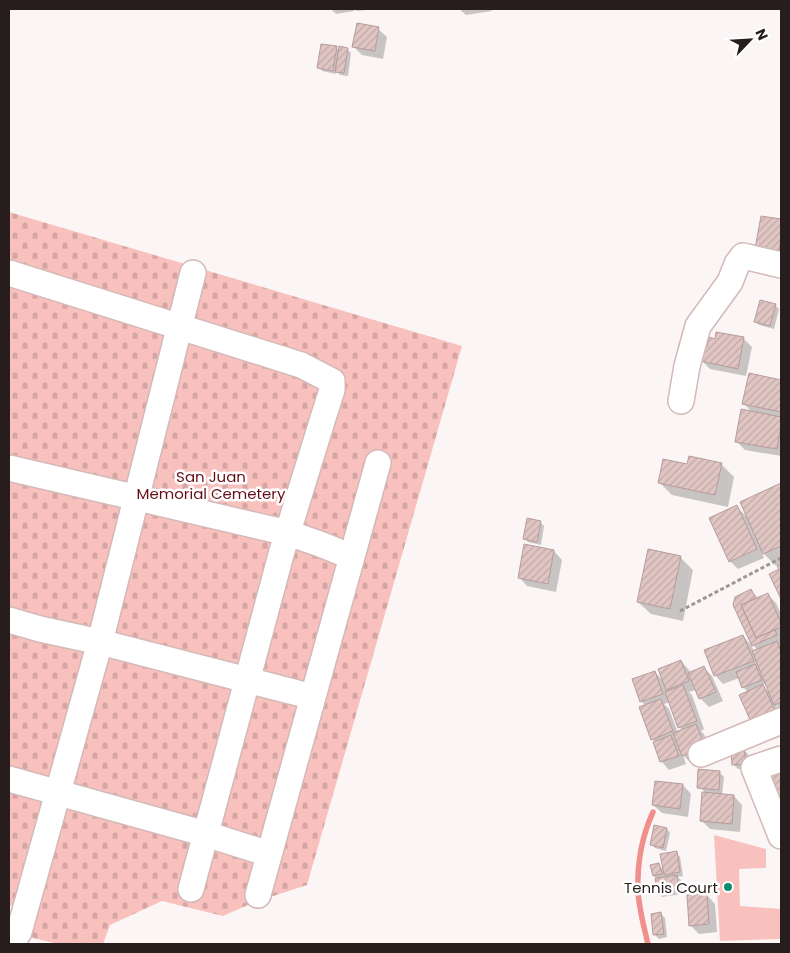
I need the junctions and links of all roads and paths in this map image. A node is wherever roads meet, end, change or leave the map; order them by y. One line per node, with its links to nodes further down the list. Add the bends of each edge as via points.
1 (781, 265): 5 (street, via 743,256 737,264 730,282 698,326)
2 (9, 273): 4 (street)
3 (193, 273): 4 (street)
4 (180, 326): 8 (street); 9 (street, via 301,365 332,381 332,390)
5 (681, 401)
6 (378, 463): 10 (street)
7 (9, 468): 8 (street)
8 (136, 497): 9 (street); 14 (street)
9 (288, 533): 10 (street); 15 (street)
10 (352, 557): 16 (street)
11 (781, 558): 12 (path)
12 (680, 611)
13 (9, 620): 14 (street)
14 (100, 642): 15 (street); 21 (street)
15 (248, 680): 16 (street); 22 (street)
16 (313, 697): 24 (street)
17 (781, 721): 18 (street)
18 (701, 754)
19 (781, 759): 23 (street, via 754,768)
20 (9, 779): 21 (street)
21 (58, 792): 22 (street); 27 (street, via 19,932)
22 (206, 834): 24 (street); 25 (street)
23 (781, 836)
24 (269, 854): 26 (street)
25 (192, 889)
26 (258, 895)
27 (11, 944)

